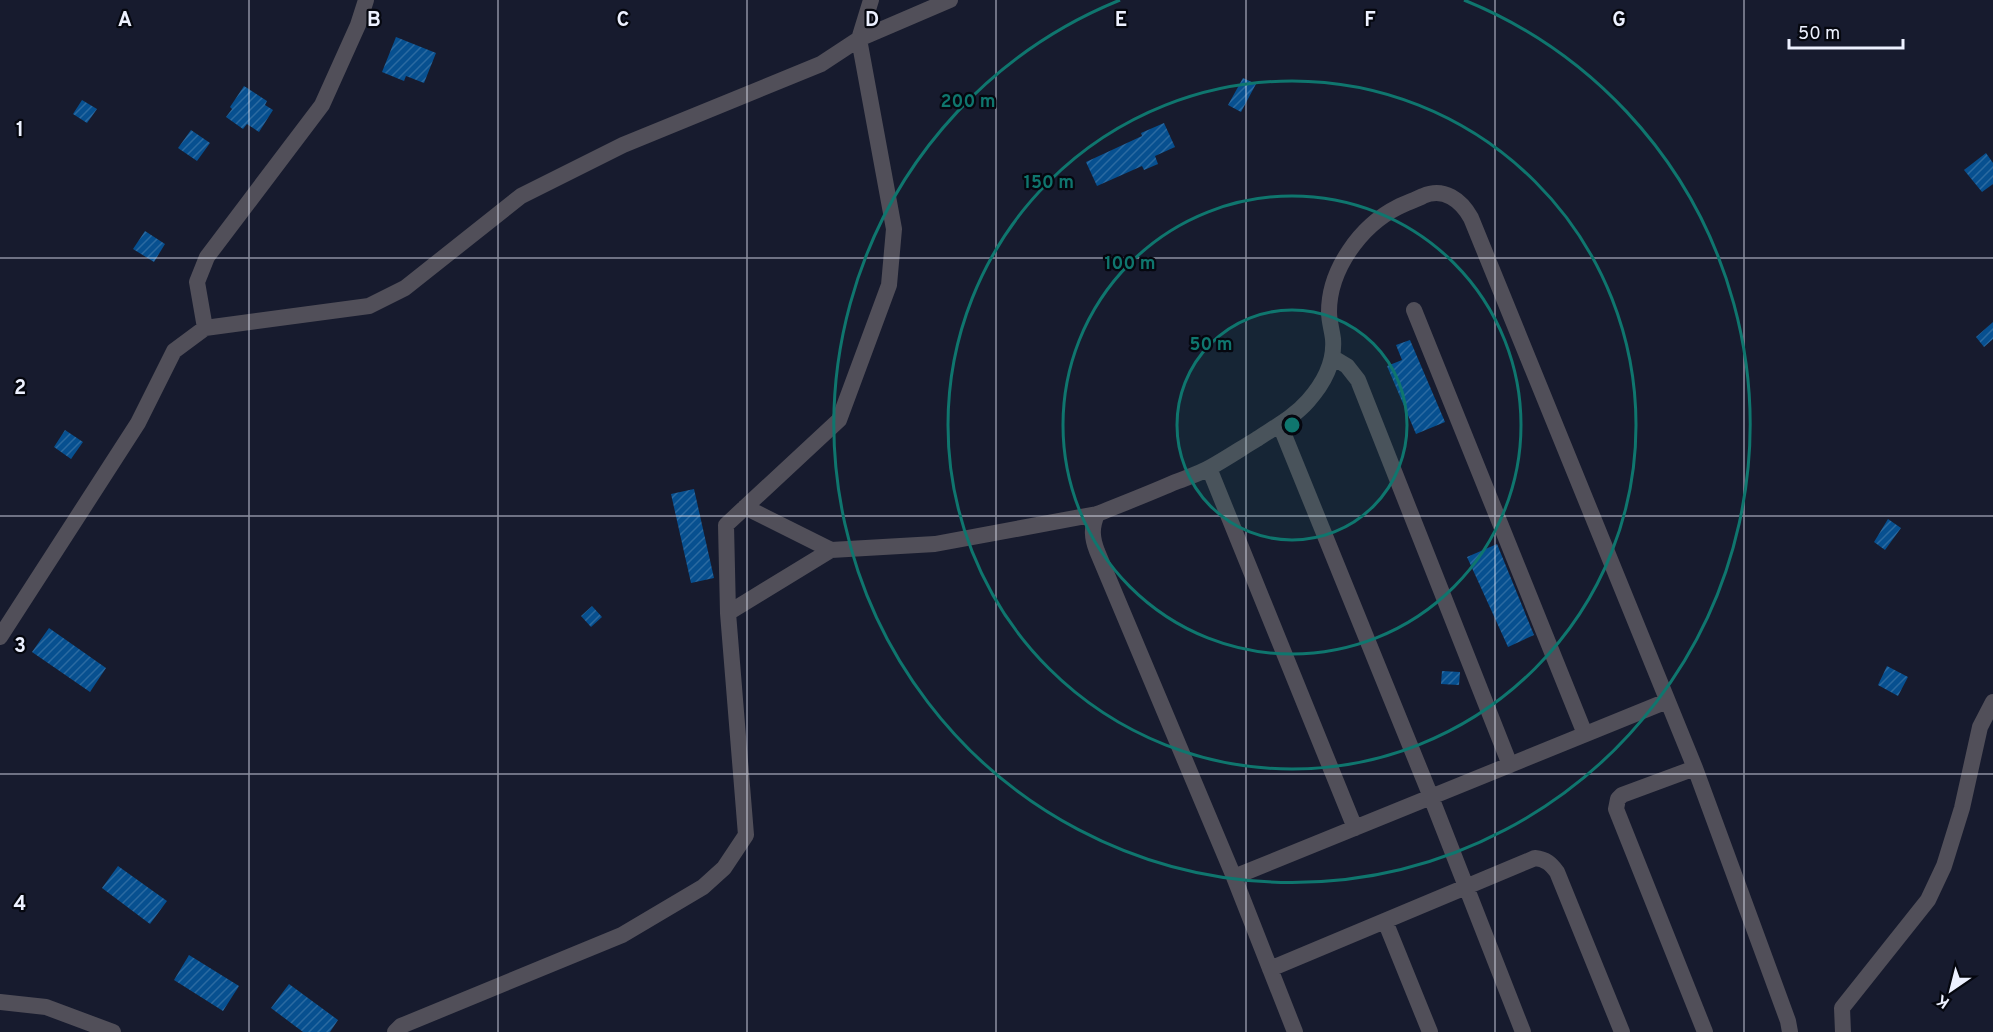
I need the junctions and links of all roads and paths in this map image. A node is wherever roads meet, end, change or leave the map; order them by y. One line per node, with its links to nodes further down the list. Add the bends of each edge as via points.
1 (366, 0): 6 (street, via 322,105 207,257 197,282)
2 (871, 0): 4 (street)
3 (950, 0): 4 (street)
4 (859, 39): 6 (street, via 821,64 623,145 521,196 405,288 369,306); 10 (street, via 894,229 889,285 839,420)
5 (1414, 310): 17 (street)
6 (205, 328): 14 (street, via 174,351 138,423)
7 (1332, 357): 8 (street, via 1329,371 1309,400); 15 (street, via 1329,314 1335,277 1366,230 1397,207 1431,193 1456,199 1466,207); 18 (street, via 1347,366 1358,380)
8 (1280, 425): 9 (street); 20 (street)
9 (1209, 468): 11 (street); 21 (street)
10 (745, 507): 12 (street); 13 (street, via 726,525)
11 (1097, 514): 12 (street, via 935,544); 22 (street, via 1093,541)
12 (831, 550): 13 (street)
13 (728, 613): 28 (street, via 746,835 724,868 703,887 622,935 401,1026)
14 (0, 637)
15 (1667, 700): 17 (street); 19 (street)
16 (1993, 702): 35 (street, via 1980,727 1944,867 1928,900 1842,1008)
17 (1585, 734): 18 (street)
18 (1510, 765): 20 (street)
19 (1695, 768): 33 (street, via 1622,795 1616,809); 34 (street)
20 (1431, 797): 21 (street); 23 (street)
21 (1355, 828): 22 (street)
22 (1234, 877): 25 (street)
23 (1466, 887): 24 (street); 31 (street); 32 (street, via 1535,858 1553,866)
24 (1385, 921): 25 (street); 30 (street)
25 (1270, 969): 29 (street)
26 (0, 1002): 27 (street, via 46,1007)
27 (113, 1032)
28 (395, 1032)
29 (1295, 1032)
30 (1430, 1032)
31 (1523, 1032)
32 (1622, 1032)
33 (1705, 1032)
34 (1790, 1032)
35 (1843, 1032)

